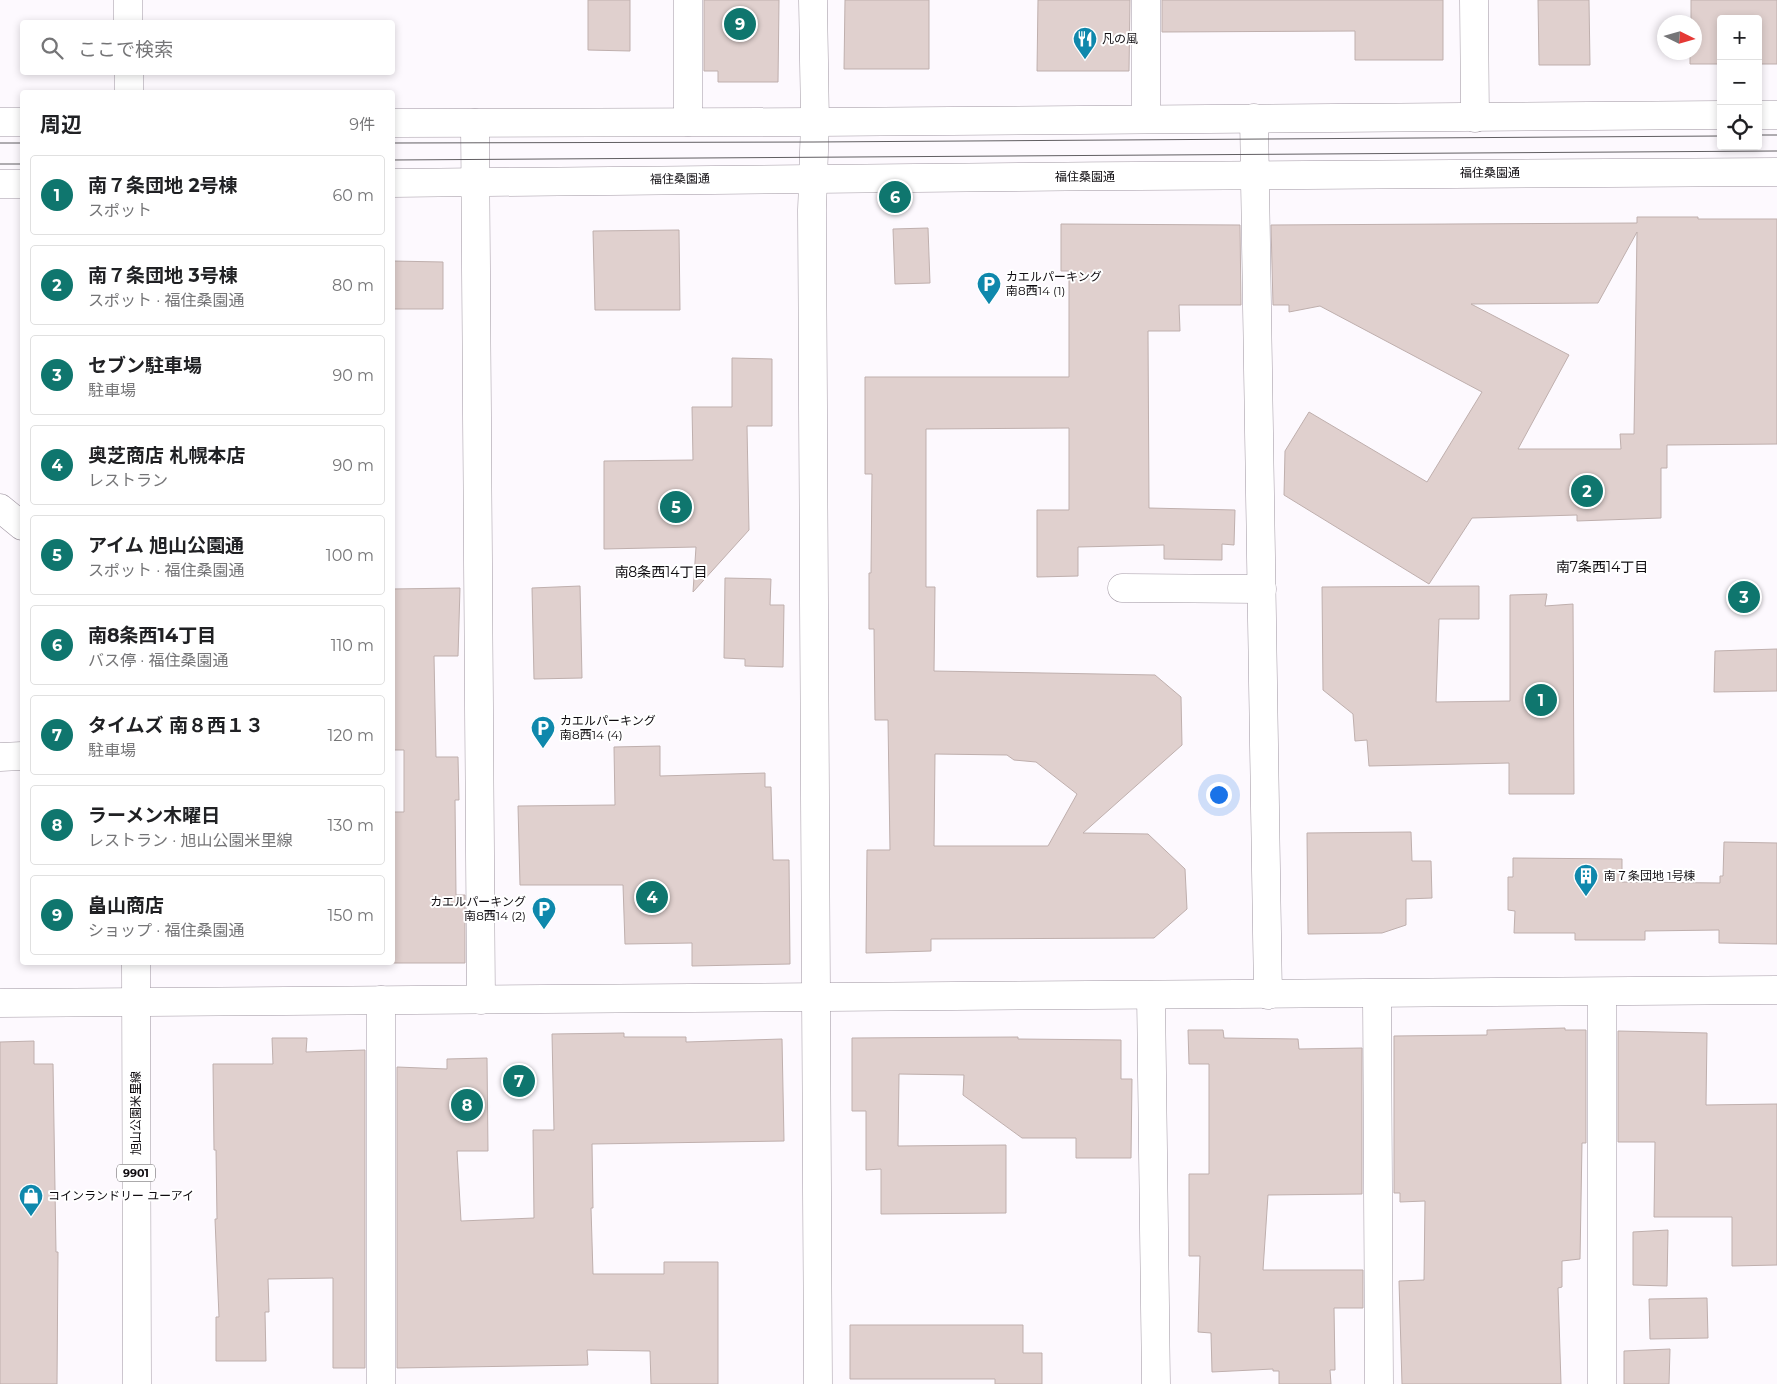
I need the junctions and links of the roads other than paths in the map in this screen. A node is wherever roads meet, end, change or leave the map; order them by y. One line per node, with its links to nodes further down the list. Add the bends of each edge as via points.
1 (128, 0): 6 (street)
2 (688, 0): 17 (street)
3 (814, 0): 18 (street)
4 (1146, 0): 12 (street)
5 (1474, 0): 14 (street)
6 (128, 20)
7 (129, 75): 8 (street)
8 (129, 90)
9 (1717, 115): 14 (street)
10 (1762, 115): 11 (street)
11 (1777, 115)
12 (1146, 118): 13 (street); 18 (street)
13 (1254, 118): 14 (street); 22 (street)
14 (1475, 118)
15 (0, 122): 16 (street)
16 (20, 122)
17 (688, 122): 18 (street); 20 (street)
18 (815, 122): 23 (street)
19 (395, 123): 20 (street)
20 (475, 123): 24 (street)
21 (1777, 172): 22 (street, 福住桑園通)
22 (1255, 176): 23 (street, 福住桑園通); 31 (street)
23 (812, 178): 24 (street, 福住桑園通); 40 (street)
24 (476, 182): 25 (street, 福住桑園通); 42 (street)
25 (395, 183)
26 (0, 184): 27 (street)
27 (20, 184)
28 (0, 508): 29 (street)
29 (20, 524)
30 (1122, 588): 31 (street)
31 (1262, 589): 37 (street)
32 (20, 756): 33 (street)
33 (0, 757)
34 (136, 965): 43 (street, 旭山公園米里線 / 9901)
35 (1777, 990): 36 (street)
36 (1602, 992): 38 (street); 50 (street)
37 (1268, 994): 38 (street); 39 (street)
38 (1377, 994): 49 (street)
39 (1150, 995): 40 (street); 48 (street)
40 (816, 998): 42 (street); 47 (street)
41 (381, 1000): 42 (street); 43 (street); 46 (street)
42 (481, 1000)
43 (136, 1002): 44 (street); 45 (street, 旭山公園米里線 / 9901)
44 (0, 1003)
45 (137, 1384)
46 (381, 1384)
47 (818, 1384)
48 (1156, 1384)
49 (1379, 1384)
50 (1602, 1384)

